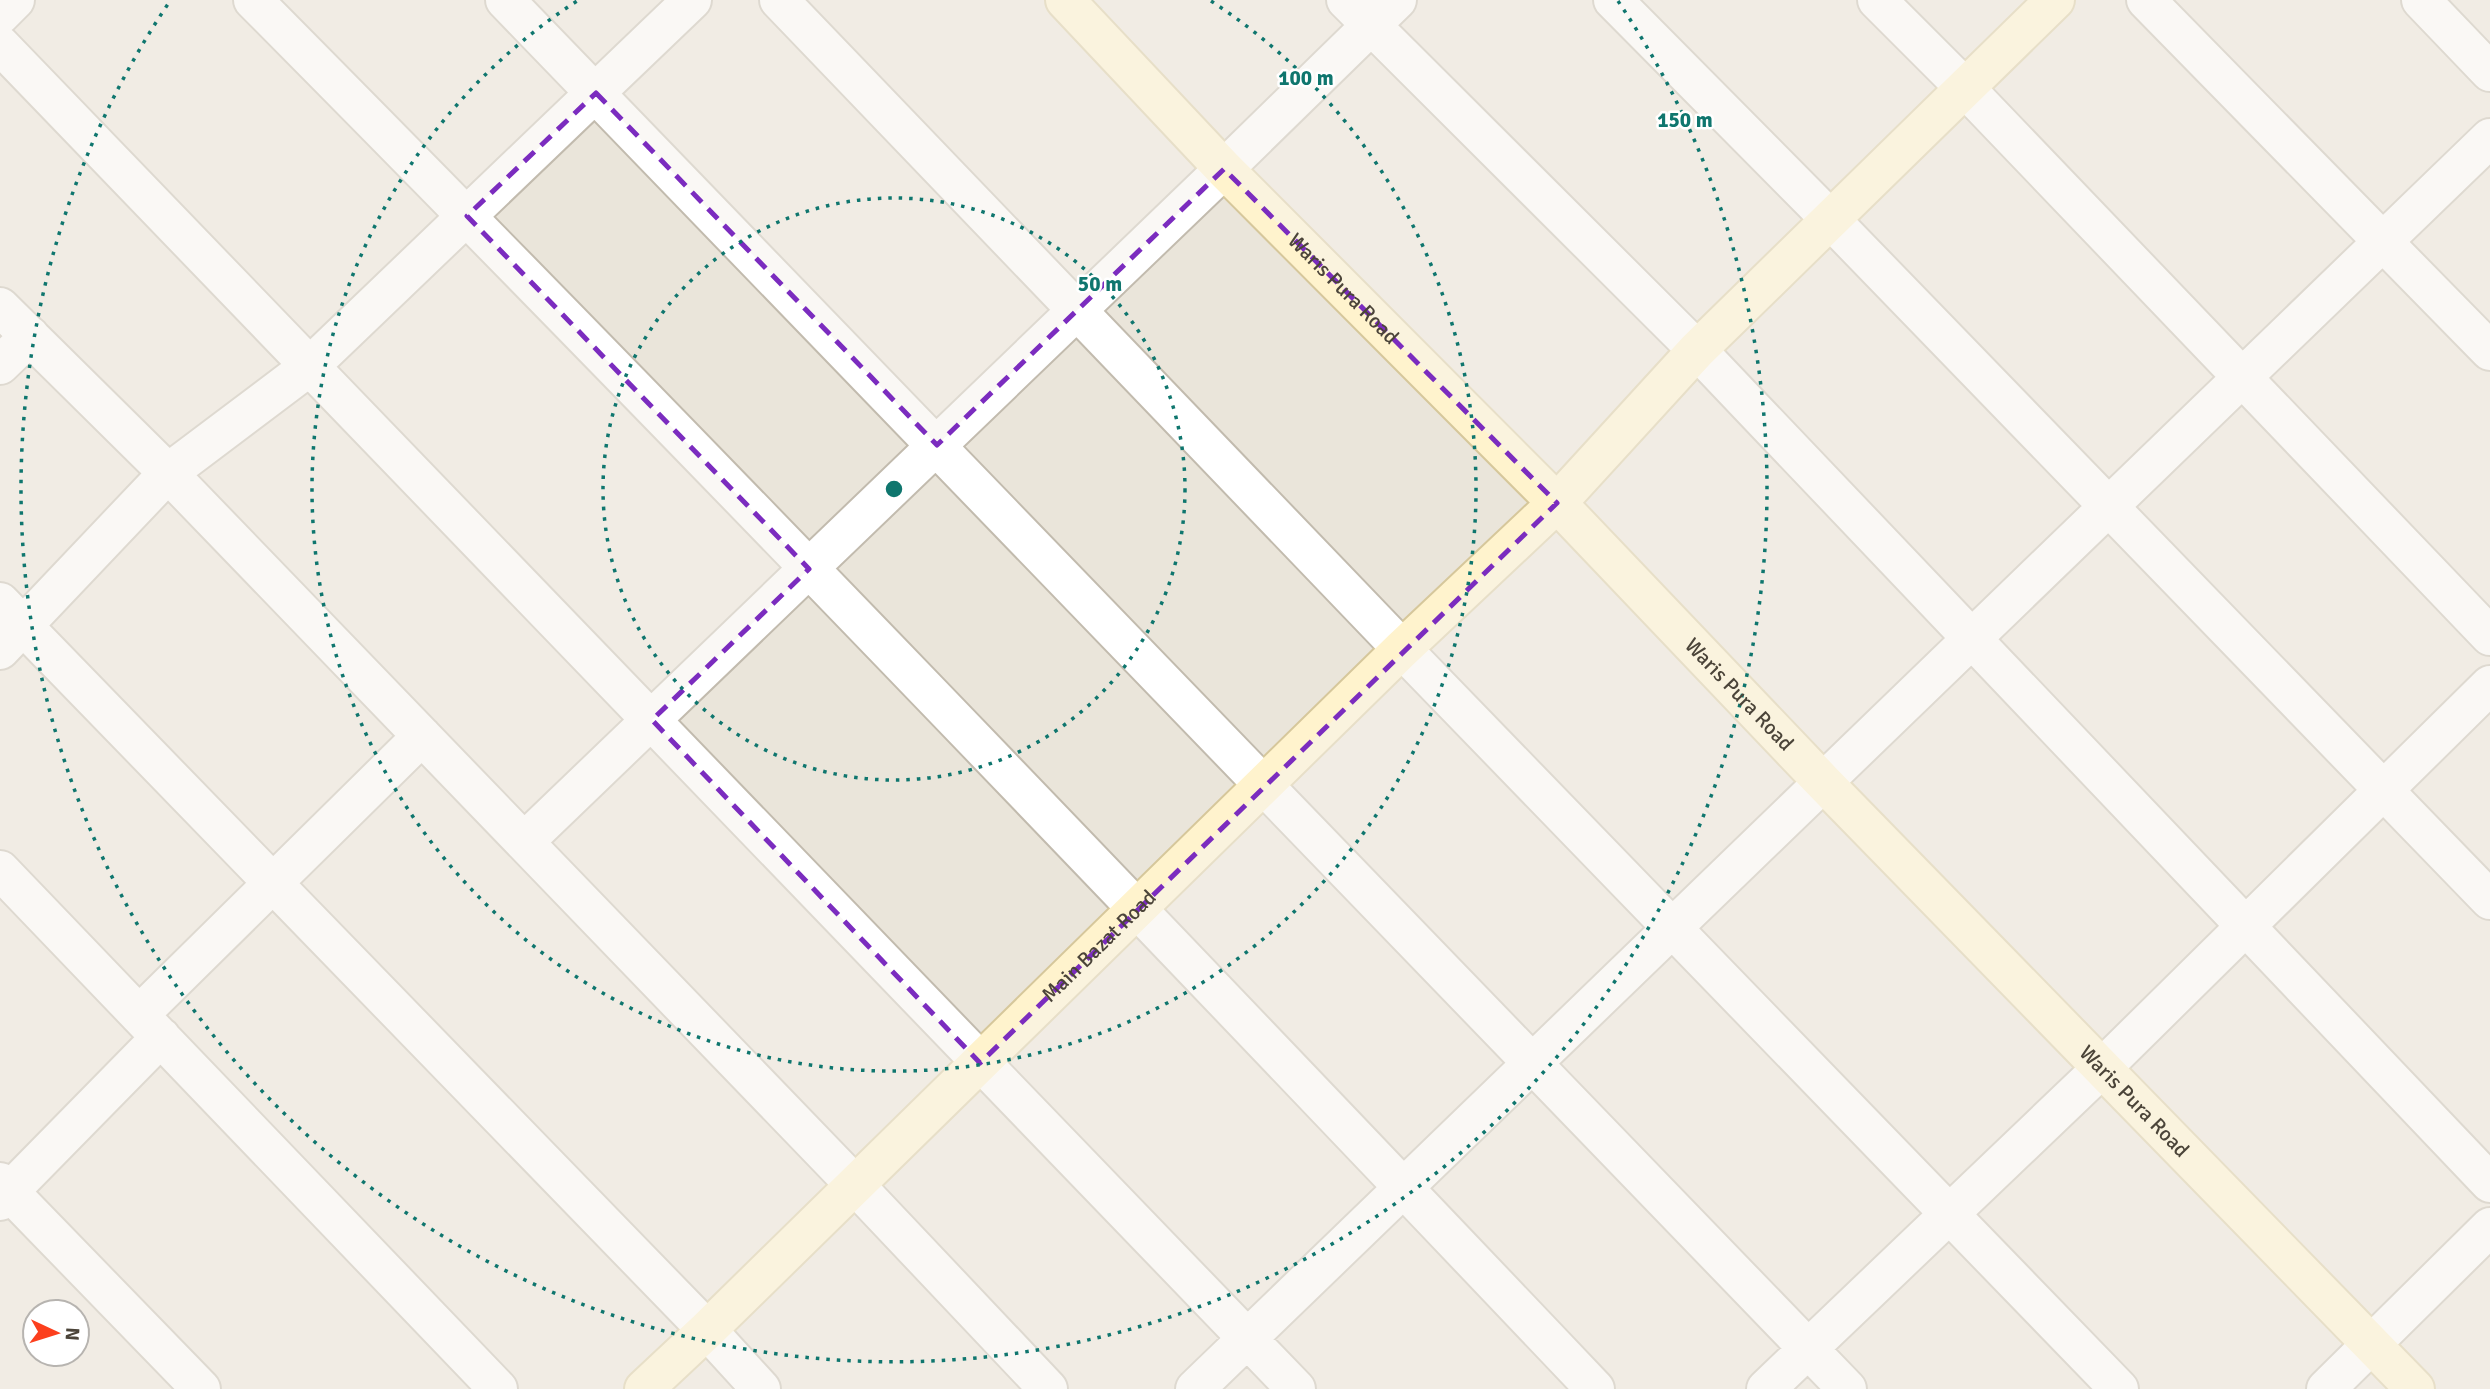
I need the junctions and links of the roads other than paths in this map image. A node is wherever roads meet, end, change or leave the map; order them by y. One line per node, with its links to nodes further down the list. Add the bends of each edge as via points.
1 (15, 0): 13 (street)
2 (253, 0): 20 (street)
3 (506, 0): 17 (street)
4 (692, 0): 17 (street)
5 (779, 0): 24 (street)
6 (1065, 0): 19 (street, Waris Pura Road)
7 (1613, 0): 21 (street)
8 (1877, 0): 16 (street)
9 (2055, 0): 16 (street, Main Bazat Road)
10 (2146, 0): 22 (street)
11 (2421, 0): 15 (street)
12 (1371, 8): 19 (street); 26 (street)
13 (0, 15)
14 (0, 45): 29 (street)
15 (2490, 72)
16 (1965, 88): 21 (street, Main Bazat Road); 30 (street)
17 (596, 93): 20 (street); 31 (street)
18 (2490, 138): 22 (street)
19 (1224, 169): 24 (street); 33 (street, Waris Pura Road)
20 (467, 216): 29 (street); 35 (street)
21 (1830, 219): 26 (street, Main Bazat Road); 34 (street)
22 (2383, 242): 27 (street); 30 (street)
23 (0, 307): 25 (street)
24 (1077, 309): 31 (street); 39 (street)
25 (30, 336): 28 (street); 32 (street)
26 (1698, 350): 33 (street, Main Bazat Road); 38 (street)
27 (2490, 351)
28 (0, 365)
29 (310, 366): 32 (street); 41 (street)
30 (2241, 377): 34 (street); 37 (street)
31 (937, 446): 35 (street); 44 (street)
32 (168, 473): 36 (street); 42 (street)
33 (1557, 503): 39 (street, Main Bazat Road); 43 (street, Waris Pura Road)
34 (2108, 506): 38 (street); 45 (street)
35 (809, 569): 41 (street); 50 (street)
36 (8, 626): 48 (street)
37 (2490, 636)
38 (1971, 638): 43 (street); 52 (street)
39 (1402, 649): 44 (street, Main Bazat Road); 51 (street)
40 (2490, 685): 45 (street)
41 (652, 720): 46 (street); 55 (street)
42 (422, 736): 46 (street); 48 (street)
43 (1822, 782): 51 (street); 56 (street, Waris Pura Road)
44 (1263, 786): 50 (street, Main Bazat Road); 54 (street)
45 (2384, 791): 49 (street); 52 (street)
46 (523, 842): 58 (street)
47 (0, 870): 53 (street)
48 (273, 883): 53 (street); 63 (street)
49 (2490, 900)
50 (1137, 909): 55 (street, Main Bazat Road); 59 (street)
51 (1672, 927): 54 (street); 61 (street)
52 (2246, 927): 56 (street); 57 (street)
53 (150, 1026): 60 (street); 68 (street)
54 (1532, 1062): 59 (street); 66 (street)
55 (980, 1063): 58 (street, Main Bazat Road); 64 (street)
56 (2102, 1069): 61 (street); 65 (street, Waris Pura Road)
57 (2490, 1184)
58 (855, 1185): 63 (street, Main Bazat Road); 71 (street)
59 (1403, 1187): 64 (street); 74 (street)
60 (3, 1192): 67 (street)
61 (1950, 1214): 66 (street); 77 (street)
62 (2490, 1227): 65 (street)
63 (707, 1330): 69 (street, Main Bazat Road); 70 (street)
64 (1247, 1338): 72 (street); 73 (street)
65 (2372, 1345): 78 (street); 79 (street, Waris Pura Road)
66 (1808, 1349): 75 (street); 76 (street)
67 (201, 1389)
68 (498, 1389)
69 (644, 1389)
70 (761, 1389)
71 (1048, 1389)
72 (1195, 1389)
73 (1296, 1389)
74 (1595, 1389)
75 (1766, 1389)
76 (1847, 1389)
77 (2119, 1389)
78 (2326, 1389)
79 (2415, 1389)

